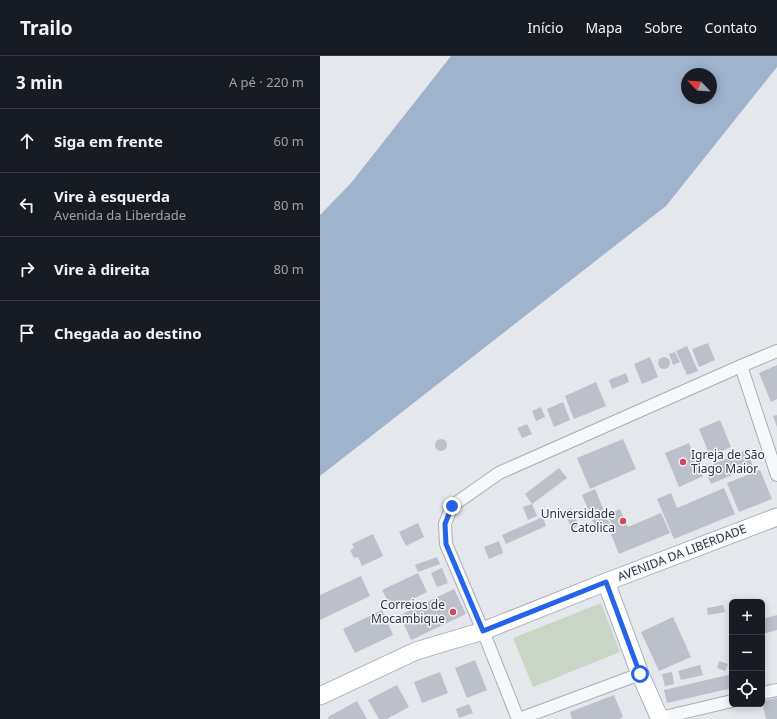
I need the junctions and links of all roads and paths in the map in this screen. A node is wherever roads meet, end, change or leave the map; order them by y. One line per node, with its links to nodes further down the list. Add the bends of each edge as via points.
1 (777, 351): 2 (street)
2 (740, 366): 3 (street); 6 (street, via 499,473 452,506 445,524 446,544)
3 (777, 475)
4 (777, 516): 5 (street, AVENIDA DA LIBERDADE)
5 (606, 582): 6 (street, AVENIDA DA LIBERDADE); 7 (street)
6 (483, 631): 10 (street, AVENIDA DA LIBERDADE, via 416,651); 12 (street)
7 (640, 674): 12 (street); 13 (street)
8 (777, 690): 9 (street)
9 (765, 692)
10 (320, 696)
11 (729, 702): 13 (street)
12 (518, 719)
13 (660, 719)

